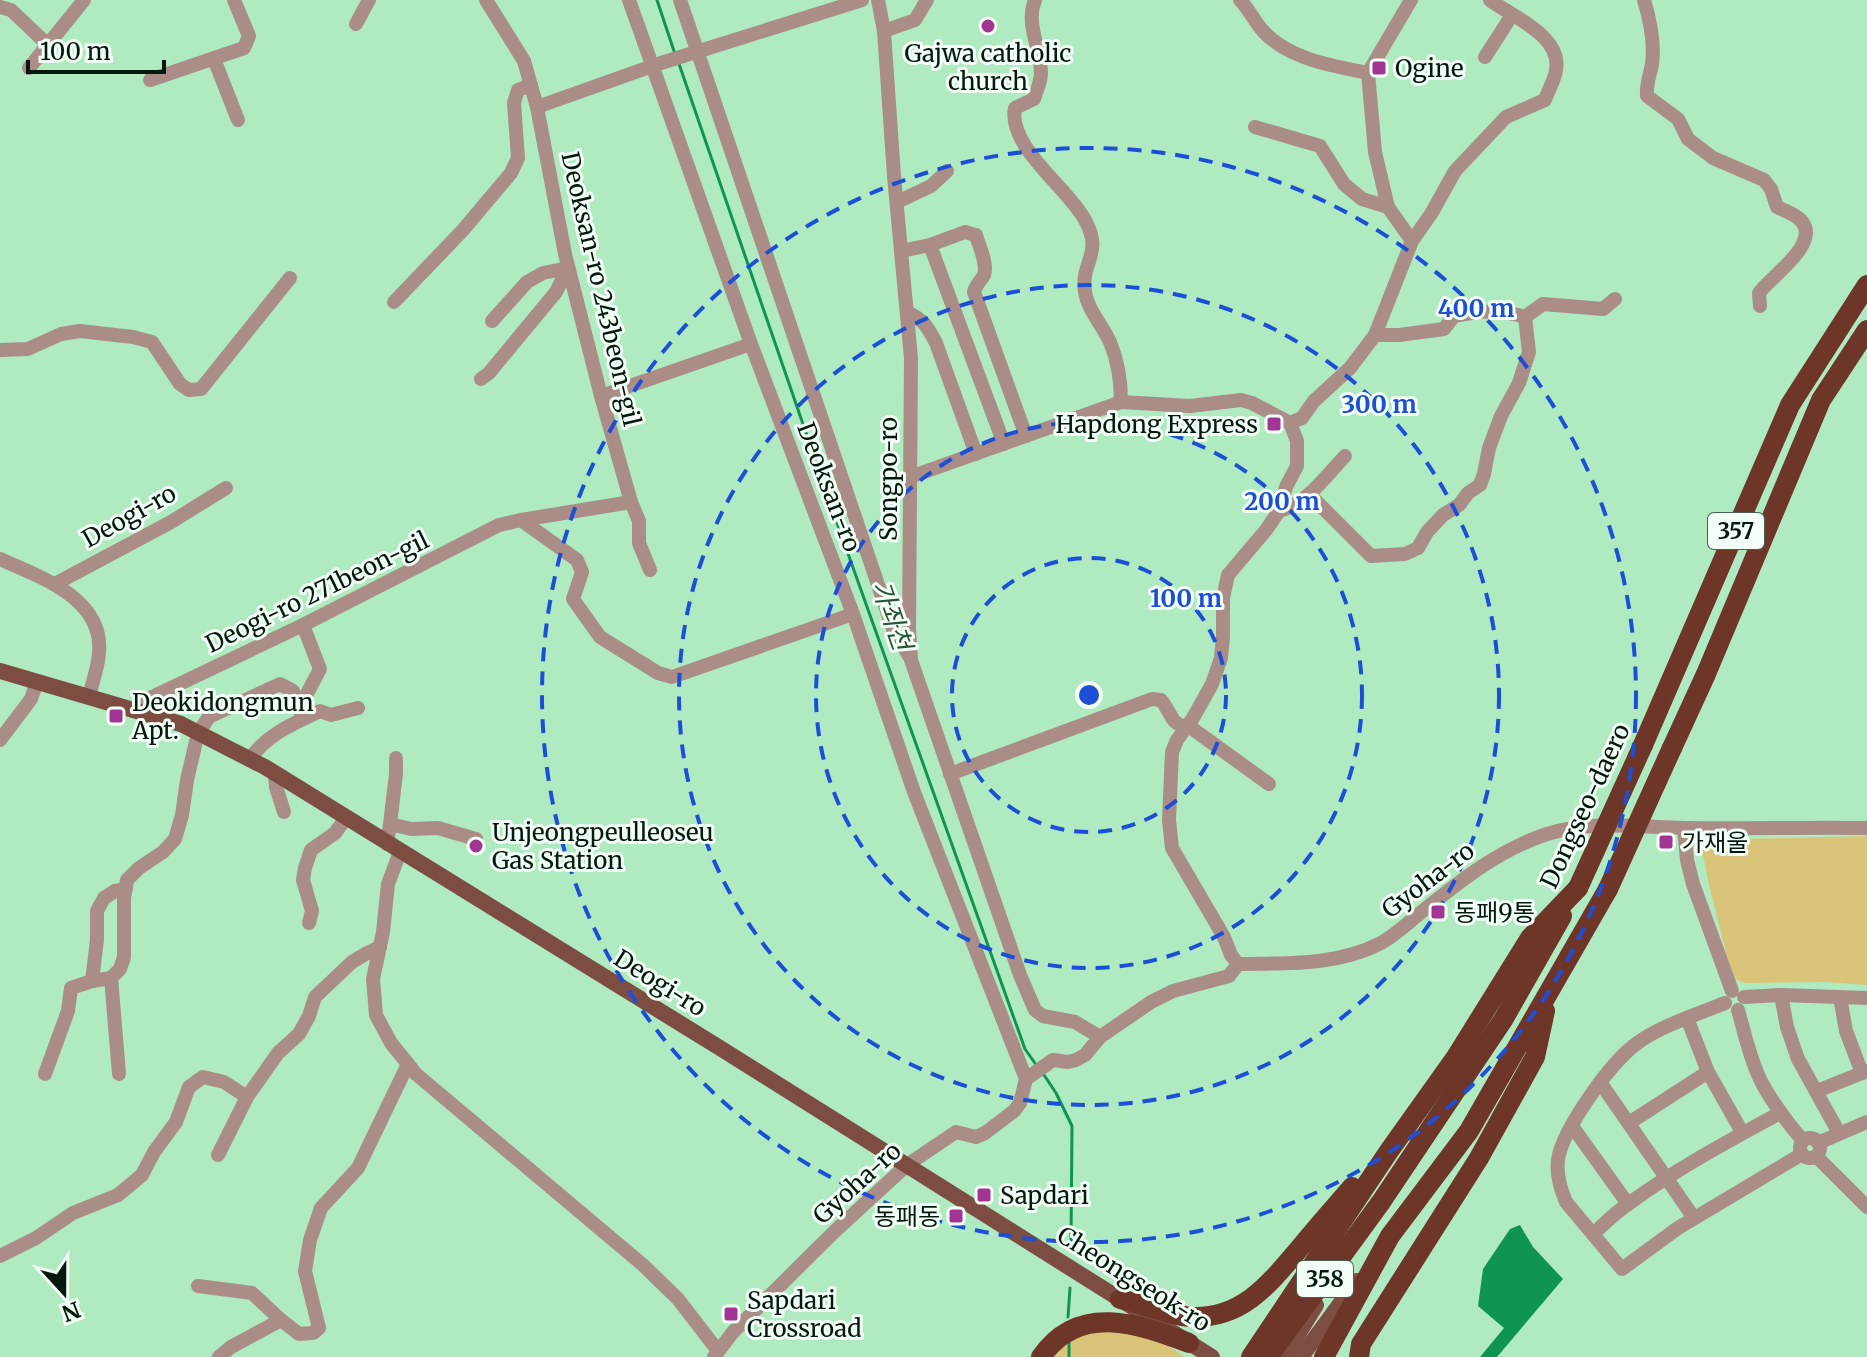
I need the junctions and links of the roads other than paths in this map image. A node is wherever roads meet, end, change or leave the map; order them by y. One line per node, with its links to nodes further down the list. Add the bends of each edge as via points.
1 (84, 0): 19 (street)
2 (234, 0): 22 (street, via 249,36 244,48)
3 (369, 0): 17 (street)
4 (486, 0): 27 (street, Deoksan-ro 243beon-gil, via 524,61)
5 (629, 0): 23 (street, Deoksan-ro)
6 (680, 0): 20 (street, Deoksan-ro)
7 (862, 0): 20 (street)
8 (878, 0): 18 (street, Songpo-ro)
9 (927, 0): 18 (street, via 915,20)
10 (1035, 0): 52 (street, via 1033,32 1041,75 1034,99 1015,108 1013,118 1026,150 1073,202 1092,235 1085,291 1110,341 1121,376)
11 (1240, 0): 25 (street, via 1278,45)
12 (1411, 0): 25 (street)
13 (1490, 0): 16 (street)
14 (1644, 0): 42 (street, via 1653,62 1647,96 1678,119 1688,139 1713,158 1764,180 1777,207 1804,224 1800,249 1766,283 1759,293)
15 (0, 7): 19 (street, via 11,10)
16 (1512, 15): 21 (street); 34 (street, via 1541,34 1555,52 1556,69 1545,100 1506,117 1455,171)
17 (356, 24)
18 (884, 31): 32 (street, Songpo-ro)
19 (48, 45): 24 (street)
20 (696, 52): 23 (street); 69 (street, Deoksan-ro, via 893,629)
21 (1485, 57)
22 (214, 59): 26 (street); 29 (street)
23 (656, 65): 28 (street); 48 (street, Deoksan-ro)
24 (29, 68)
25 (1368, 73): 33 (street, via 1375,152)
26 (150, 80)
27 (531, 85): 28 (street, Deoksan-ro 243beon-gil); 41 (street, via 518,90 514,103 518,158 511,173)
28 (537, 107): 37 (street, Deoksan-ro 243beon-gil)
29 (238, 120)
30 (1255, 127): 33 (street, via 1320,146 1344,184 1362,199)
31 (947, 171): 32 (street, via 931,186)
32 (897, 202): 36 (street, Songpo-ro)
33 (1388, 207): 34 (street)
34 (1412, 241): 47 (street)
35 (930, 245): 36 (street); 54 (street, via 965,232 976,235 985,268 974,292); 55 (street)
36 (901, 251): 43 (street, Songpo-ro)
37 (568, 268): 45 (street, via 527,282); 50 (street, via 556,292); 51 (street, Deoksan-ro 243beon-gil)
38 (290, 278): 49 (street, via 201,389 180,384 152,342 133,337 80,331 28,349)
39 (1867, 285): 91 (highway, Dongseo-daero / 357, bridge, via 1790,405)
40 (1615, 299): 44 (street, via 1603,309 1543,304)
41 (394, 302)
42 (1760, 306)
43 (907, 312): 56 (street, via 932,334); 58 (street, Songpo-ro)
44 (1525, 317): 47 (street, via 1483,311 1454,316 1444,329); 60 (street, via 1529,352 1497,426 1480,485 1443,515 1418,548 1371,556)
45 (492, 321)
46 (1865, 333): 98 (highway, 357, bridge, via 1821,400 1608,889)
47 (1375, 335): 53 (street, via 1302,418)
48 (751, 344): 51 (street); 67 (street, Deoksan-ro)
49 (0, 350)
50 (481, 379)
51 (601, 396): 61 (street, Deoksan-ro 243beon-gil)
52 (1121, 402): 53 (street, via 1190,406 1241,400); 54 (street)
53 (1290, 423): 62 (street, via 1297,441 1297,466)
54 (1026, 436): 55 (street)
55 (1004, 444): 56 (street)
56 (976, 454): 58 (street)
57 (1345, 456): 60 (street)
58 (910, 477): 69 (street, Songpo-ro)
59 (226, 488): 66 (street, Deogi-ro)
60 (1309, 494): 62 (street)
61 (631, 502): 63 (street, Deogi-ro 271beon-gil); 65 (street, Deoksan-ro 243beon-gil)
62 (1279, 511): 76 (street, via 1228,575 1221,658)
63 (521, 520): 67 (street, via 577,560 582,572 573,599 600,637 672,677); 68 (street, Deogi-ro 271beon-gil, via 499,525)
64 (0, 559): 66 (street)
65 (650, 570)
66 (55, 584): 72 (street, via 89,614 96,629 99,651)
67 (853, 614): 106 (street, Deoksan-ro, via 914,792)
68 (303, 625): 74 (street, Deogi-ro 271beon-gil, via 152,697); 75 (street, via 320,669)
69 (911, 660): 82 (street, Songpo-ro)
70 (0, 671): 71 (main road, Deogi-ro)
71 (37, 682): 72 (main road, Deogi-ro); 78 (street, via 31,699)
72 (89, 697): 74 (main road, Deogi-ro)
73 (358, 708): 75 (street, via 331,715)
74 (138, 711): 77 (main road, Deogi-ro)
75 (301, 714): 77 (street, via 293,691 280,684 209,717); 80 (street)
76 (1187, 727): 82 (street, via 1172,719 1161,700 1152,699); 83 (street); 95 (street, via 1172,752 1172,848)
77 (198, 733): 80 (main road, Deogi-ro); 92 (street, via 175,839 127,880)
78 (0, 740)
79 (396, 758): 86 (street)
80 (250, 759): 81 (main road, Deogi-ro)
81 (275, 774): 84 (street); 85 (main road, Deogi-ro)
82 (950, 774): 104 (street, Songpo-ro, via 1035,1010 1075,1022)
83 (1269, 784)
84 (284, 812)
85 (346, 818): 90 (main road, Deogi-ro); 93 (street, via 311,850 303,880 312,911)
86 (390, 824): 89 (street, via 438,828); 90 (street)
87 (1684, 828): 88 (street, Gyoha-ro); 95 (street, Gyoha-ro, via 1598,824 1548,834 1501,853 1380,943 1335,959); 102 (street, via 1693,884)
88 (1867, 828)
89 (476, 839)
90 (393, 848): 94 (street); 123 (main road, Deogi-ro)
91 (1578, 888): 115 (highway, via 1530,938); 125 (highway, Dongseo-daero / 357, via 1503,1020)
92 (126, 889): 96 (street, via 124,957); 97 (street, via 104,898 97,911)
93 (309, 923)
94 (380, 947): 105 (street, via 373,979 376,1015); 113 (street, via 352,962 315,997 299,1034 278,1053)
95 (1238, 964): 104 (street, Gyoha-ro, via 1229,976 1151,1002)
96 (111, 978): 97 (street); 110 (street)
97 (92, 981): 109 (street, via 71,988)
98 (1549, 992): 130 (highway, 357, via 1469,1131); 143 (highway, via 1535,1057 1479,1158 1361,1344)
99 (1781, 995): 100 (street); 102 (street); 112 (street, via 1798,1059)
100 (1840, 997): 101 (street); 108 (street, via 1846,1031)
101 (1867, 998)
102 (1735, 1000): 103 (street); 114 (street, via 1751,1056)
103 (1687, 1018): 107 (street); 111 (street, via 1637,1043)
104 (1100, 1037): 106 (street, Gyoha-ro, via 1076,1060 1053,1060)
105 (408, 1064): 134 (street, via 358,1168 321,1208 310,1240 305,1271 319,1328 299,1334); 136 (street, via 643,1265 678,1299)
106 (1036, 1071): 123 (street, Gyoha-ro, via 1014,1111 985,1133 976,1137 956,1132)
107 (1708, 1072): 117 (street); 119 (street)
108 (1864, 1072): 112 (street)
109 (45, 1074)
110 (119, 1074)
111 (1600, 1082): 117 (street); 118 (street)
112 (1817, 1091): 120 (street)
113 (247, 1097): 122 (street); 131 (street, via 224,1082 203,1077 189,1087 176,1122 142,1175 118,1195 73,1213)
114 (1780, 1113): 119 (street); 121 (street)
115 (1415, 1115): 133 (highway, via 1263,1290 1233,1310 1190,1317); 137 (highway)
116 (1867, 1122): 120 (street)
117 (1629, 1123): 124 (street)
118 (1572, 1126): 126 (street); 129 (street, via 1558,1157 1560,1189)
119 (1742, 1132): 124 (street)
120 (1839, 1133): 121 (street)
121 (1810, 1148): 127 (street); 128 (street)
122 (218, 1155)
123 (907, 1165): 133 (main road, Cheongseok-ro); 136 (street, Gyoha-ro)
124 (1666, 1177): 126 (street); 128 (street)
125 (1381, 1202): 137 (highway, Dongseo-daero / 358)
126 (1628, 1204): 129 (street)
127 (1867, 1207)
128 (1694, 1218): 129 (street, via 1622,1269)
129 (1593, 1234)
130 (1390, 1236): 141 (main road, 357); 142 (highway, 358)
131 (0, 1256)
132 (198, 1286): 134 (street, via 252,1293)
133 (1120, 1299): 135 (main road, Cheongseok-ro)
134 (281, 1320): 138 (street)
135 (1189, 1343): 139 (highway, via 1145,1326 1091,1322 1055,1340); 140 (main road, Cheongseok-ro)
136 (716, 1354)
137 (1266, 1355)
138 (219, 1357)
139 (1041, 1357)
140 (1212, 1357)
141 (1301, 1357)
142 (1324, 1357)
143 (1359, 1357)

